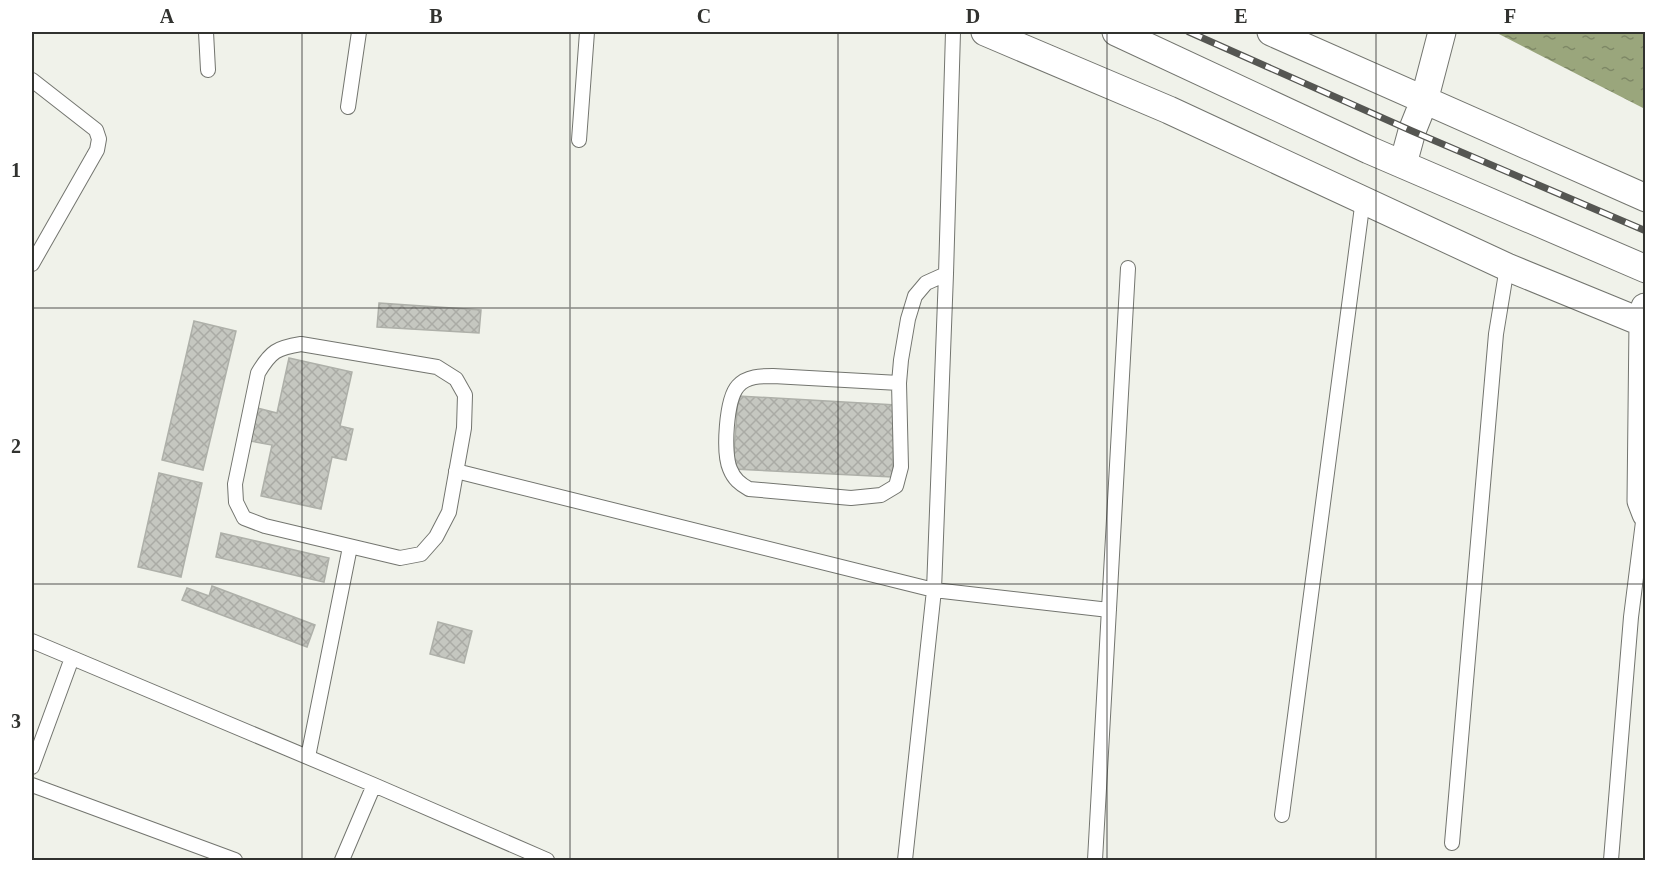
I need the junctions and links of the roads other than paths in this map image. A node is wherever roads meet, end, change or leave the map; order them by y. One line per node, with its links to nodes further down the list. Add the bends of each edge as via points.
1 (206, 32): 9 (lane)
2 (359, 32): 12 (lane)
3 (587, 32): 13 (lane)
4 (953, 32): 21 (lane)
5 (985, 32): 16 (street, via 1169,110)
6 (1116, 32): 14 (street)
7 (1271, 32): 11 (street)
8 (1442, 32): 11 (street)
9 (208, 70)
10 (32, 80): 17 (lane, via 96,130 99,139 97,150)
11 (1424, 101): 14 (street); 15 (street)
12 (348, 107)
13 (579, 141)
14 (1403, 164): 20 (street)
15 (1646, 198)
16 (1363, 199): 18 (street); 35 (lane)
17 (32, 264)
18 (1507, 267): 22 (street); 36 (lane, via 1496,334)
19 (1128, 268): 28 (lane)
20 (1646, 269)
21 (946, 274): 23 (lane, via 927,283 915,296); 27 (lane)
22 (1645, 316): 25 (street, via 1641,501)
23 (899, 383): 23 (lane, via 755,376 738,386 730,404 726,451 729,468 737,482 749,489 851,498 881,495 896,486 901,466)
24 (456, 471): 26 (lane, via 449,512 422,554 399,558); 26 (lane, via 465,395 456,379 437,367 301,344 281,348 265,360 258,373 235,484 236,502 244,518); 27 (lane)
25 (1645, 514): 42 (lane, via 1631,617)
26 (350, 547): 31 (lane)
27 (934, 590): 28 (lane); 40 (lane)
28 (1109, 610): 41 (lane)
29 (32, 641): 30 (lane)
30 (72, 658): 31 (lane); 32 (lane)
31 (308, 758): 34 (lane)
32 (32, 767)
33 (32, 785): 37 (lane)
34 (374, 785): 38 (lane); 39 (lane)
35 (1282, 816)
36 (1452, 843)
37 (235, 861)
38 (342, 861)
39 (547, 861)
40 (905, 861)
41 (1095, 861)
42 (1611, 861)

